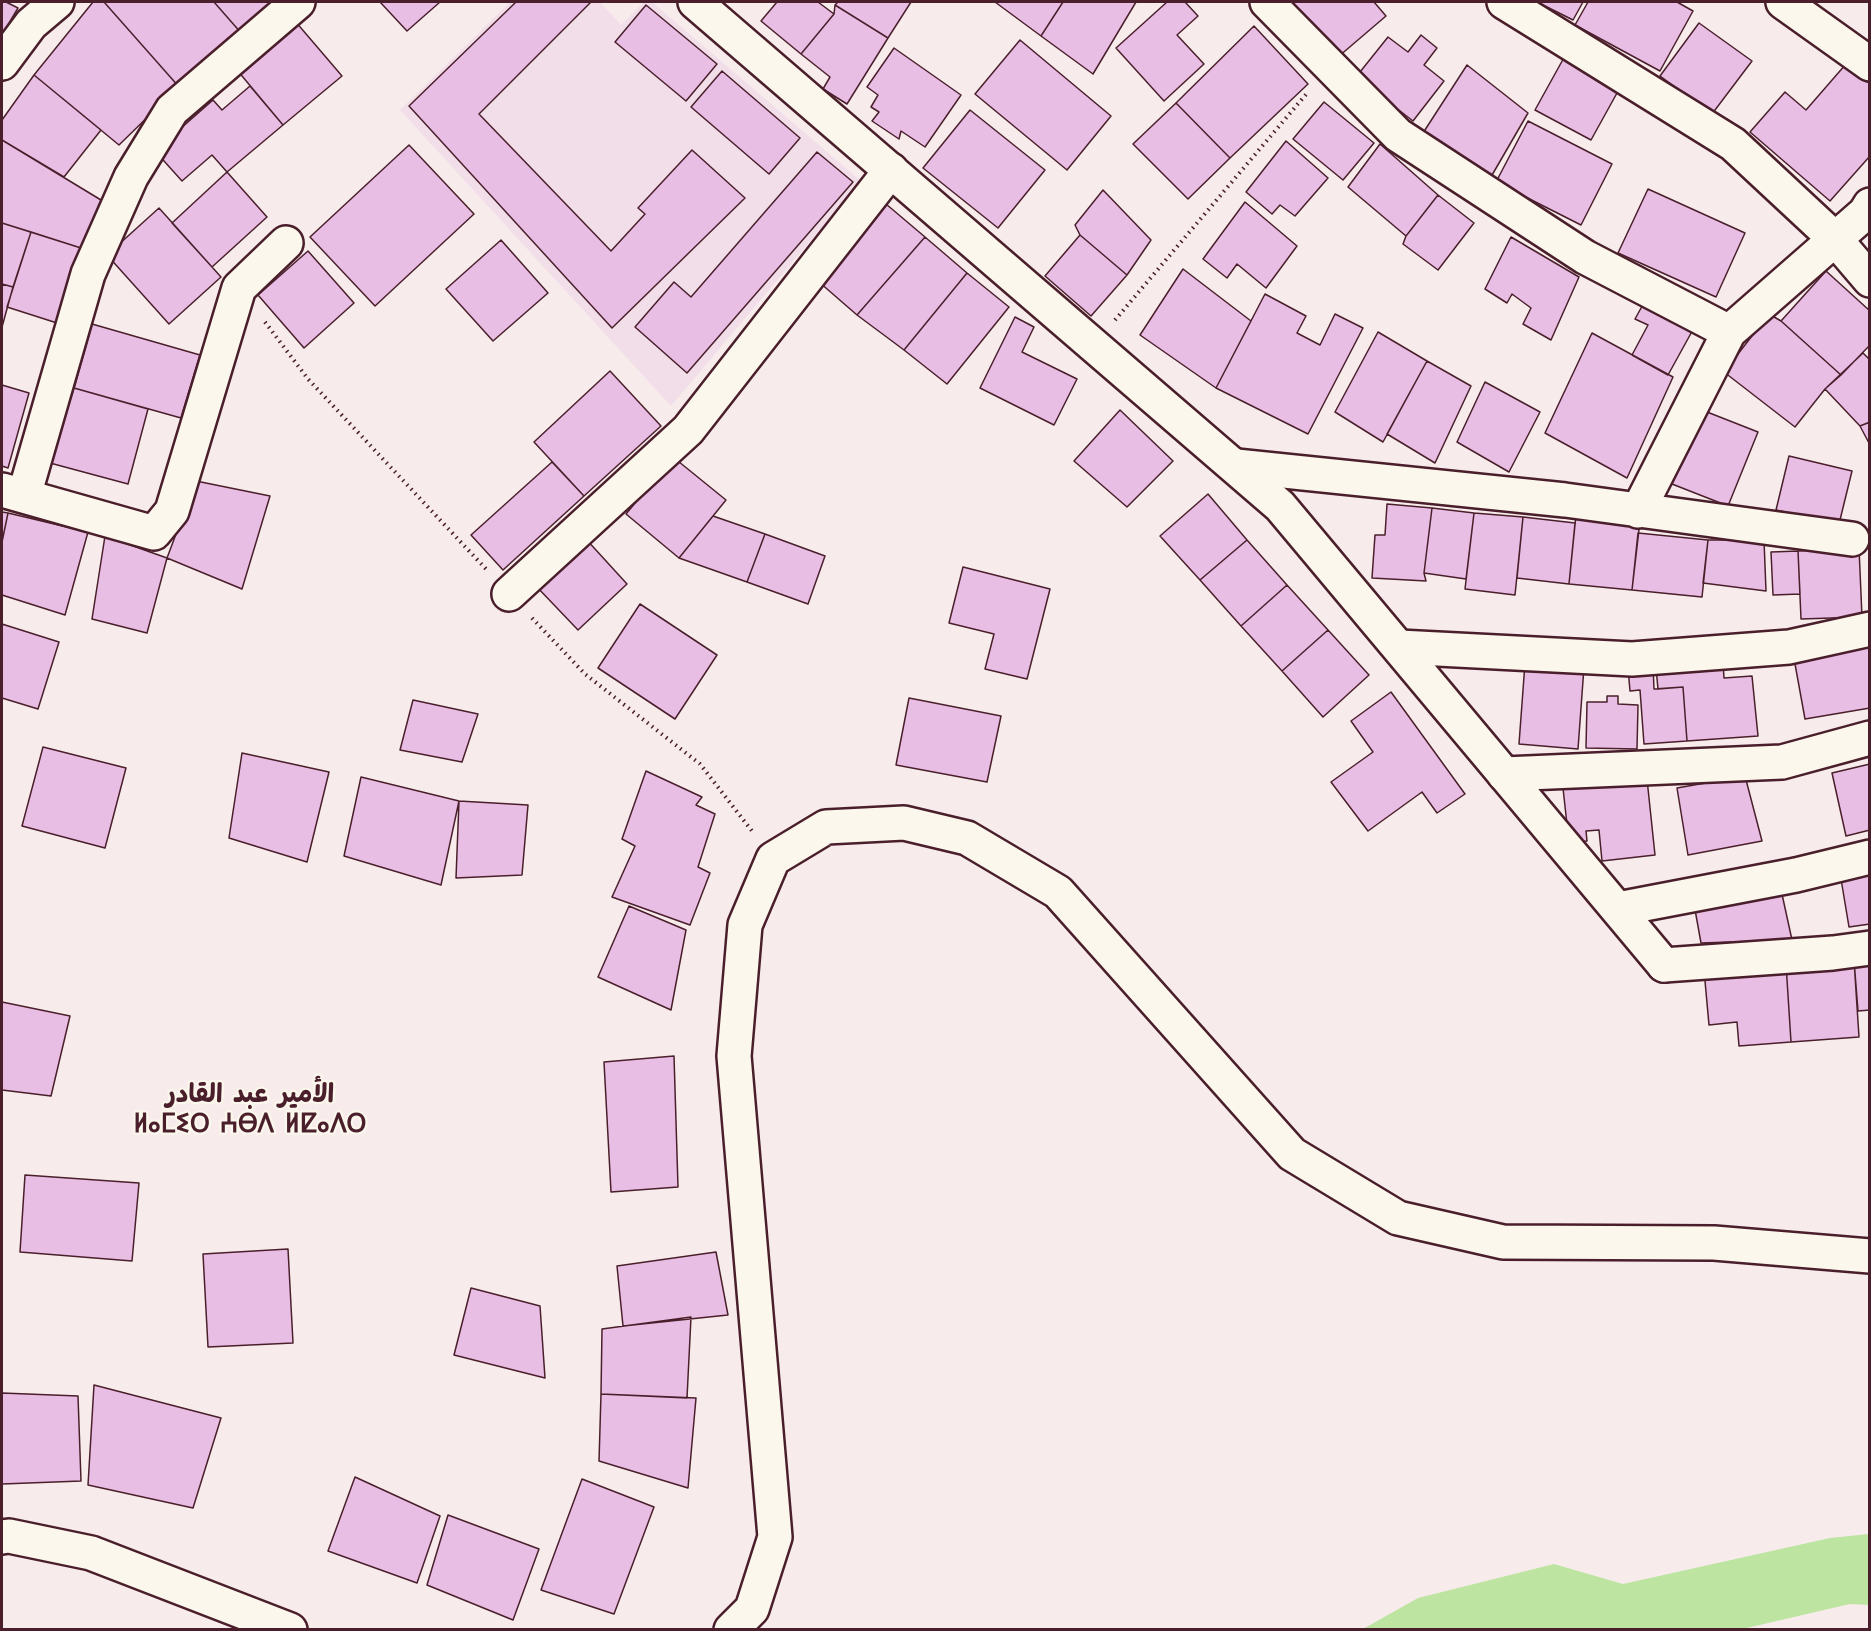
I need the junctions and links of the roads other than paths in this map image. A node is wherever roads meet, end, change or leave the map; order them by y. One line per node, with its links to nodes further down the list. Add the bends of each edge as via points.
1 (57, 2): 7 (street, via 31,24)
2 (298, 2): 16 (street, via 172,110 131,177 88,274)
3 (695, 2): 9 (street)
4 (1266, 2): 14 (street, via 1398,135 1585,257)
5 (1504, 2): 11 (street, via 1733,144)
6 (1783, 2): 8 (street)
7 (2, 63)
8 (1869, 64)
9 (891, 170): 15 (street); 19 (street, via 688,430)
10 (1869, 205): 11 (street)
11 (1835, 239): 13 (street); 14 (street)
12 (286, 243): 16 (street, via 239,288 172,511 154,533)
13 (1869, 280)
14 (1728, 332): 17 (street)
15 (1236, 466): 17 (street); 21 (street, via 1280,506)
16 (13, 493)
17 (1638, 511): 18 (street)
18 (1852, 539)
19 (509, 594)
20 (1869, 629): 21 (street, via 1789,647 1632,659)
21 (1399, 647): 23 (street)
22 (1869, 738): 23 (street, via 1782,762)
23 (1504, 774): 25 (street)
24 (1869, 857): 25 (street)
25 (1618, 909): 26 (street, via 1664,965)
26 (1869, 948)
27 (1869, 1256): 30 (street, via 1714,1243 1503,1242 1398,1218 1292,1154 1058,892 967,838 904,823 826,827 772,859 746,925 734,1056 775,1537 752,1609)
28 (2, 1537): 29 (street, via 91,1553)
29 (290, 1629)
30 (731, 1629)

